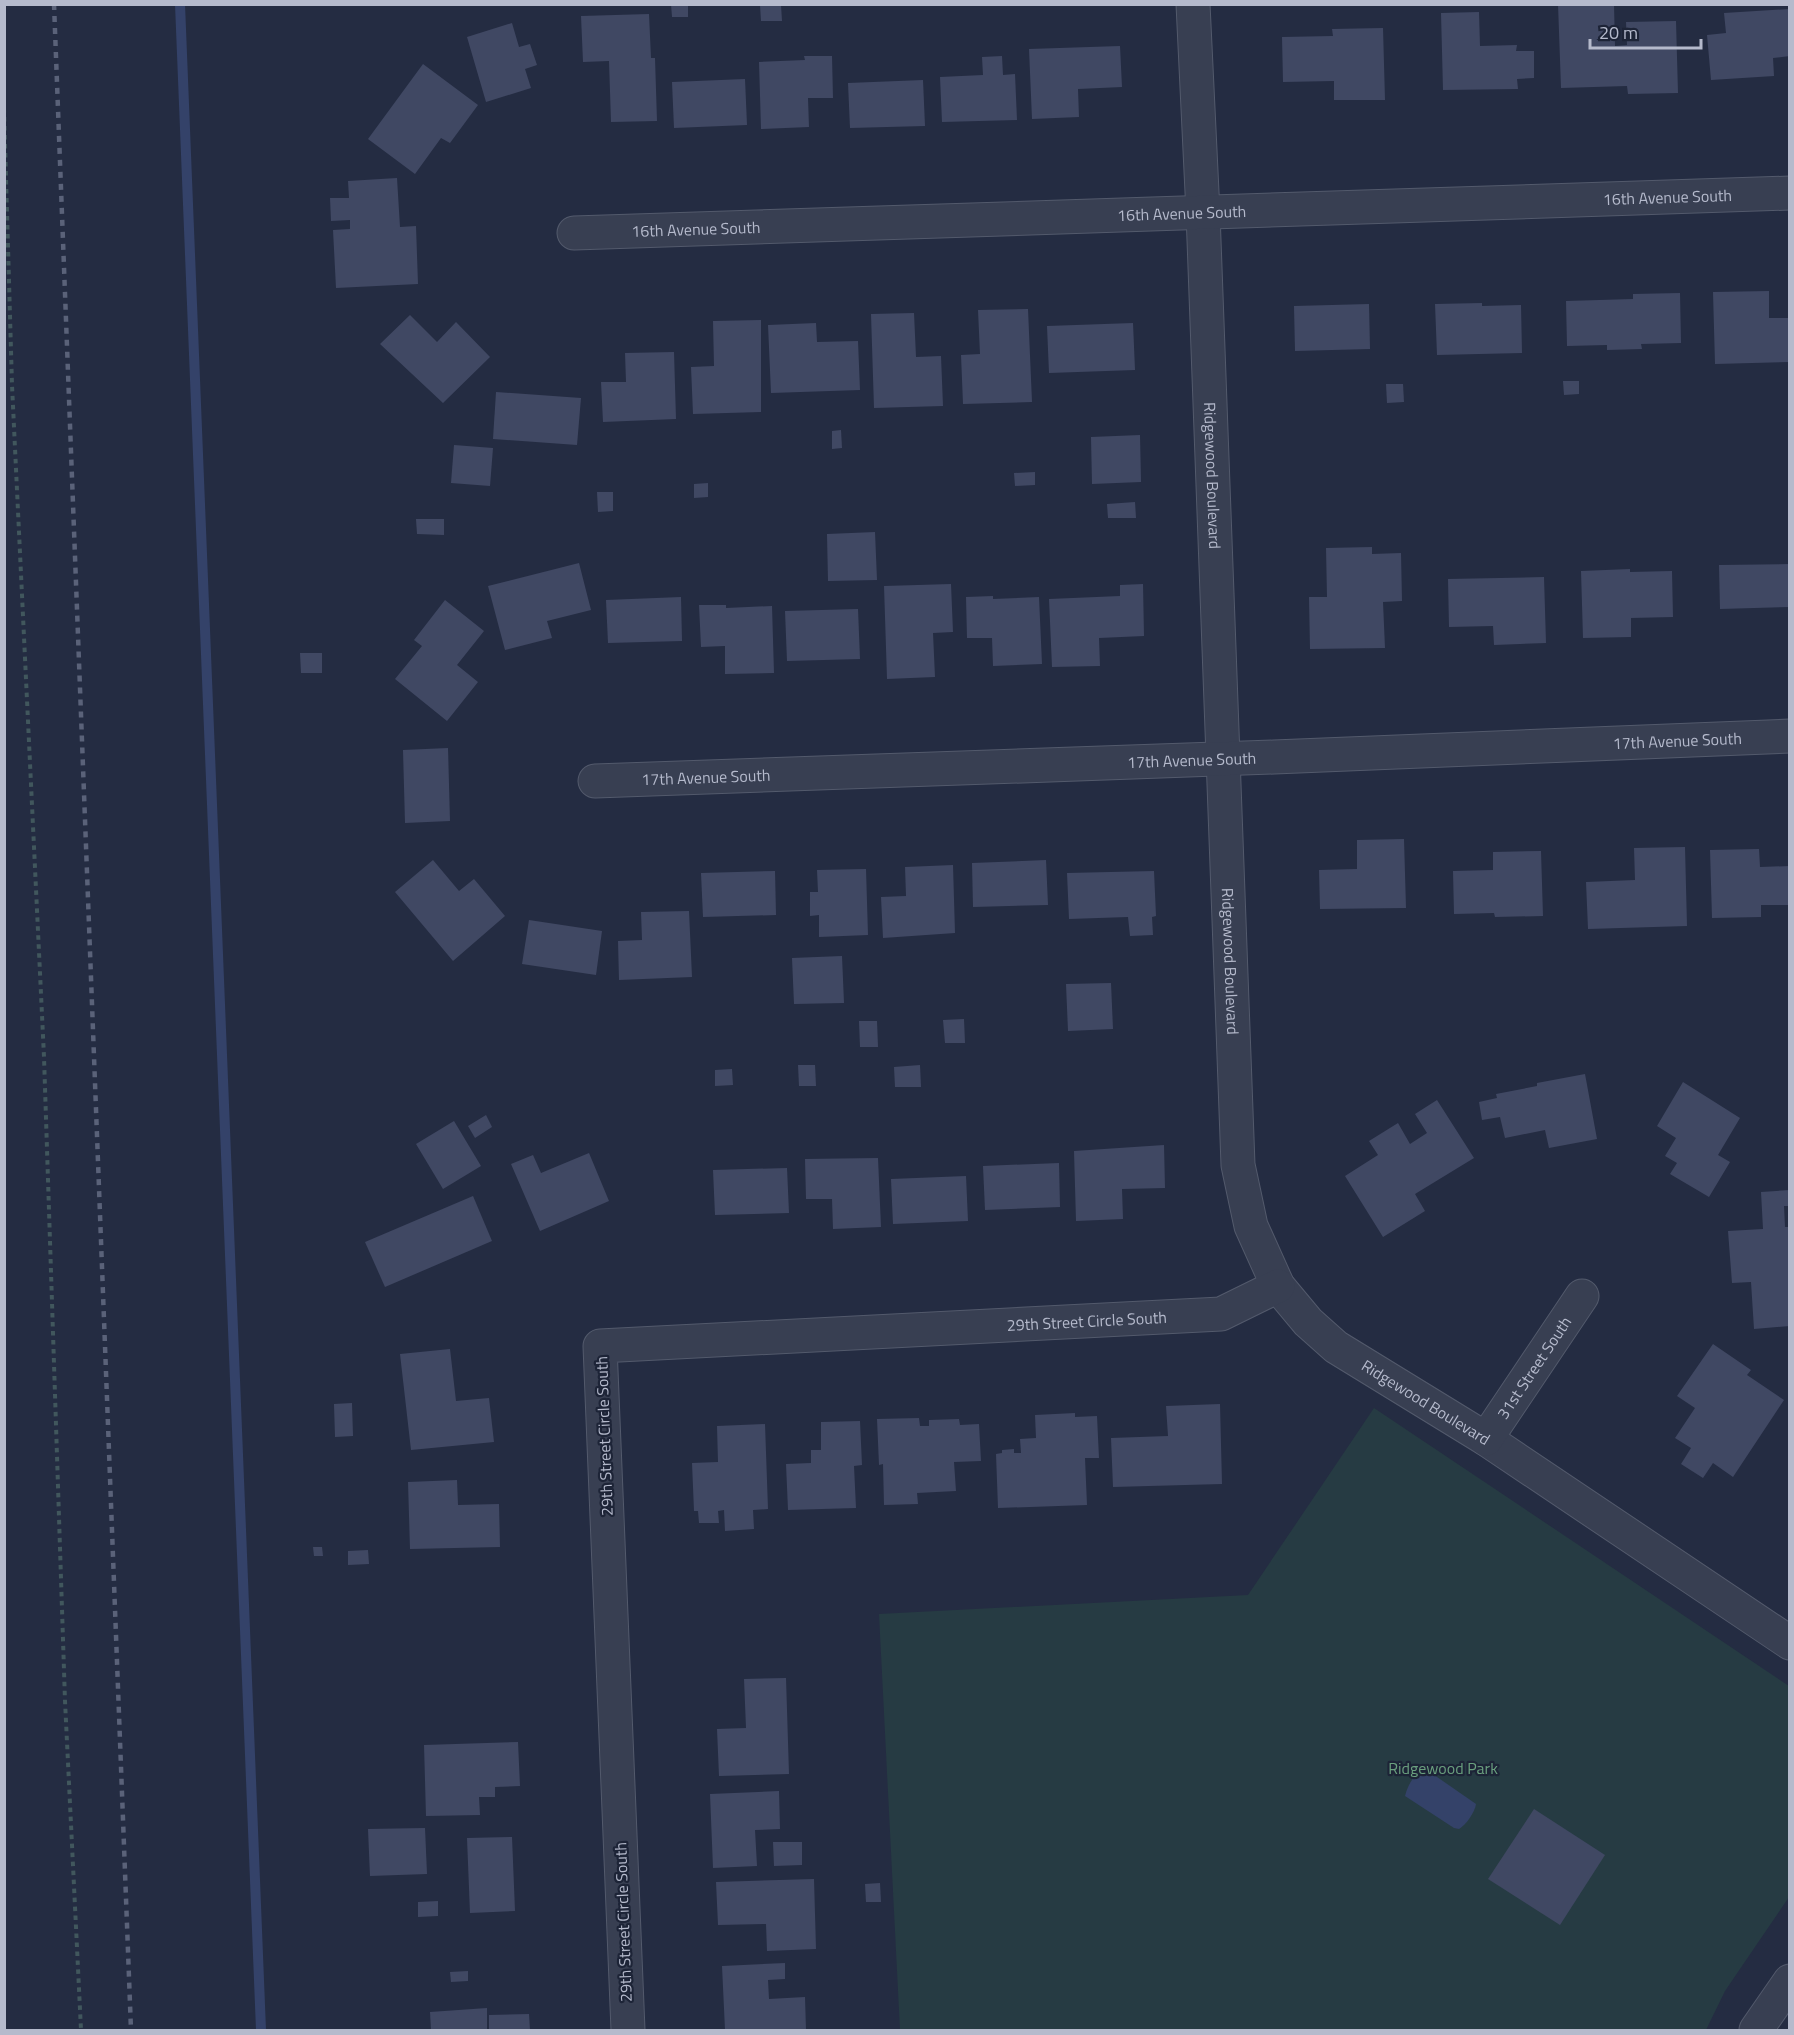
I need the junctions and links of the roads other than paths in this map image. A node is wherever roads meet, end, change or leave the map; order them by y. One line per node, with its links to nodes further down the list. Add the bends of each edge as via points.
1 (1193, 4): 3 (street, Ridgewood Boulevard)
2 (1790, 193): 3 (street, 16th Avenue South)
3 (1203, 213): 4 (street, 16th Avenue South); 6 (street, Ridgewood Boulevard)
4 (574, 233)
5 (1790, 736): 6 (street, 17th Avenue South)
6 (1224, 759): 7 (street, 17th Avenue South); 8 (street, Ridgewood Boulevard, via 1238,1165 1251,1226)
7 (595, 781)
8 (1278, 1286): 10 (street, Ridgewood Boulevard, via 1308,1322 1336,1347); 13 (street, 29th Street Circle South, via 1221,1314 600,1346)
9 (1582, 1296): 10 (street, 31st Street South)
10 (1486, 1440): 11 (street, Ridgewood Boulevard)
11 (1790, 1643)
12 (1790, 1981): 14 (street)
13 (628, 2031)
14 (1756, 2031)

